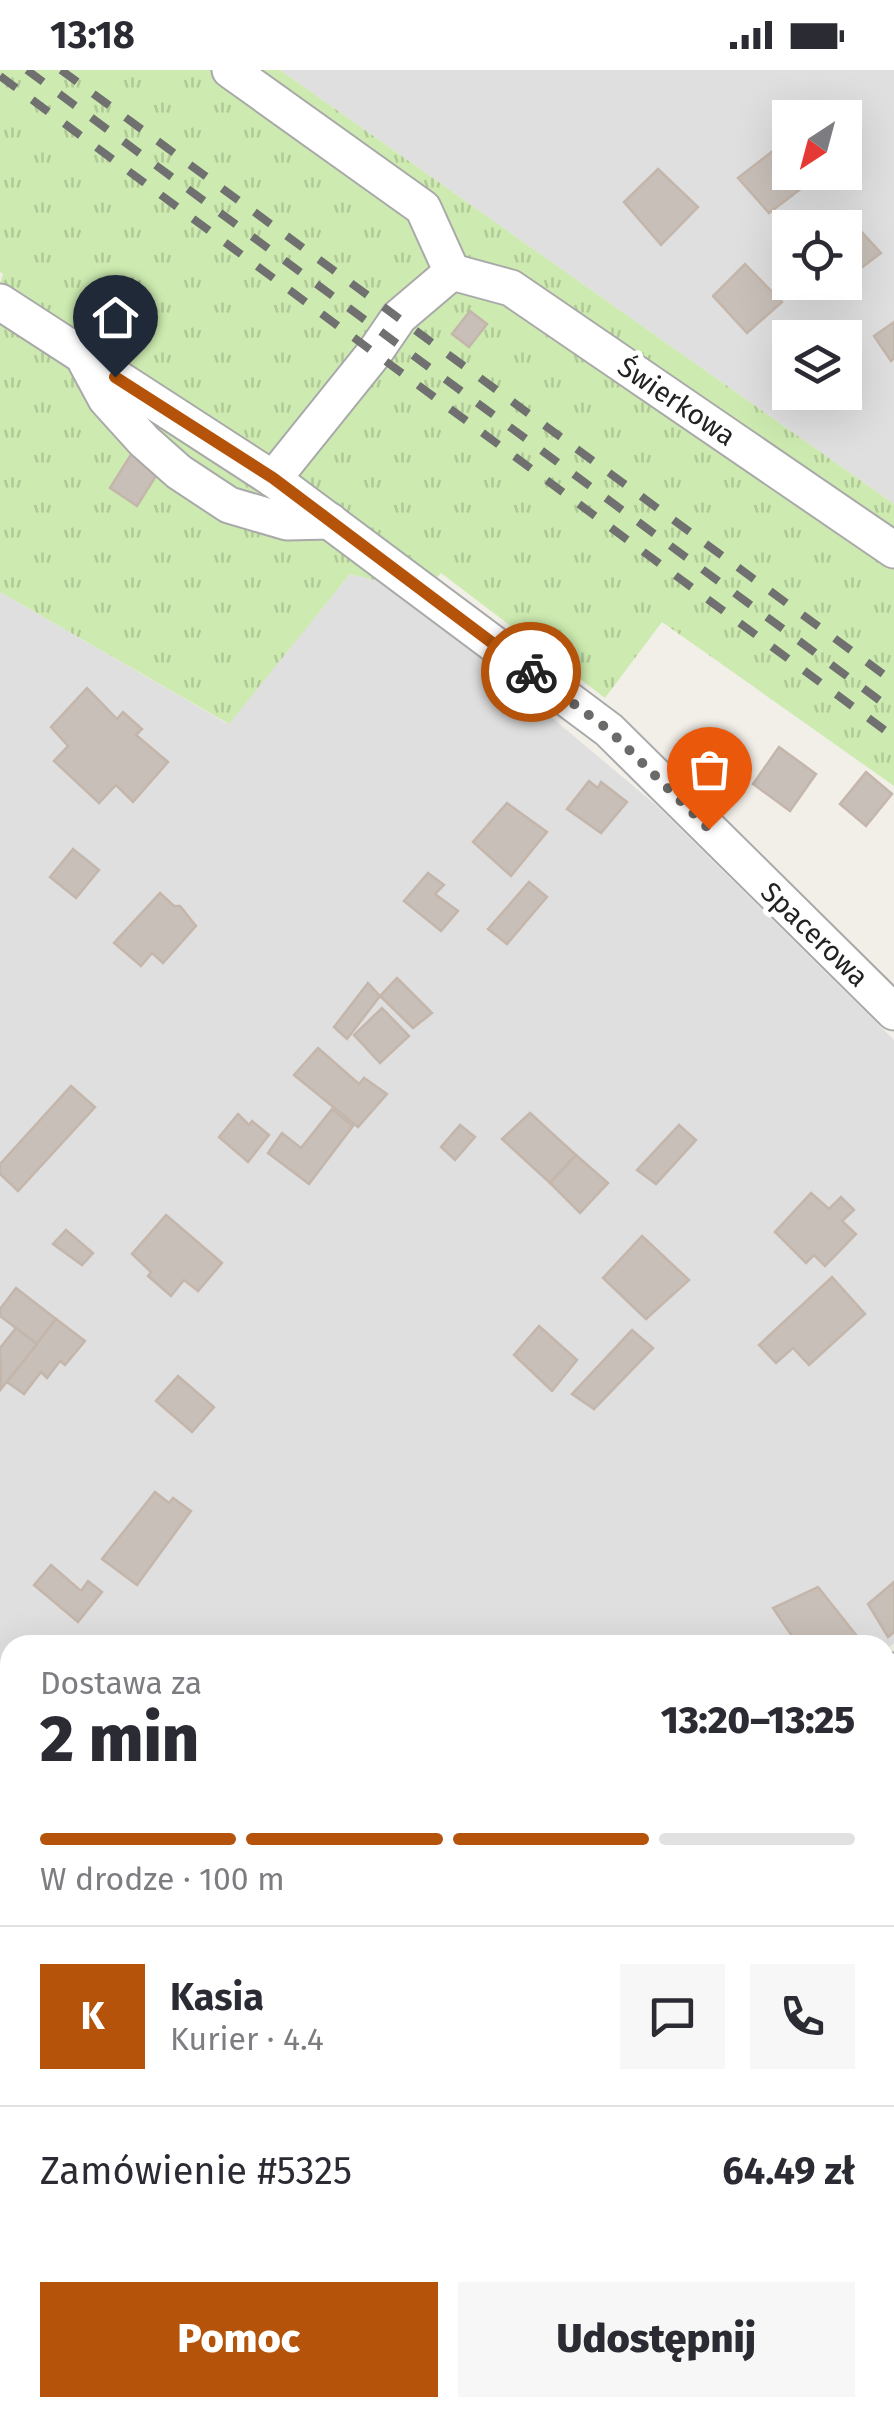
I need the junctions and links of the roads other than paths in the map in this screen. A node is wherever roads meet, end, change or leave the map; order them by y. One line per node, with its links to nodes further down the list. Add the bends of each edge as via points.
1 (230, 70): 2 (street, via 423,208)
2 (452, 272): 5 (street, via 400,317); 7 (street, Świerkowa, via 511,288)
3 (0, 302): 4 (street, Spacerowa)
4 (84, 356): 5 (street, Spacerowa); 6 (street, via 106,399 179,472 228,505 255,514)
5 (273, 478): 6 (street, Spacerowa)
6 (330, 522): 8 (street, Spacerowa, via 609,730)
7 (894, 550)
8 (894, 1012)

